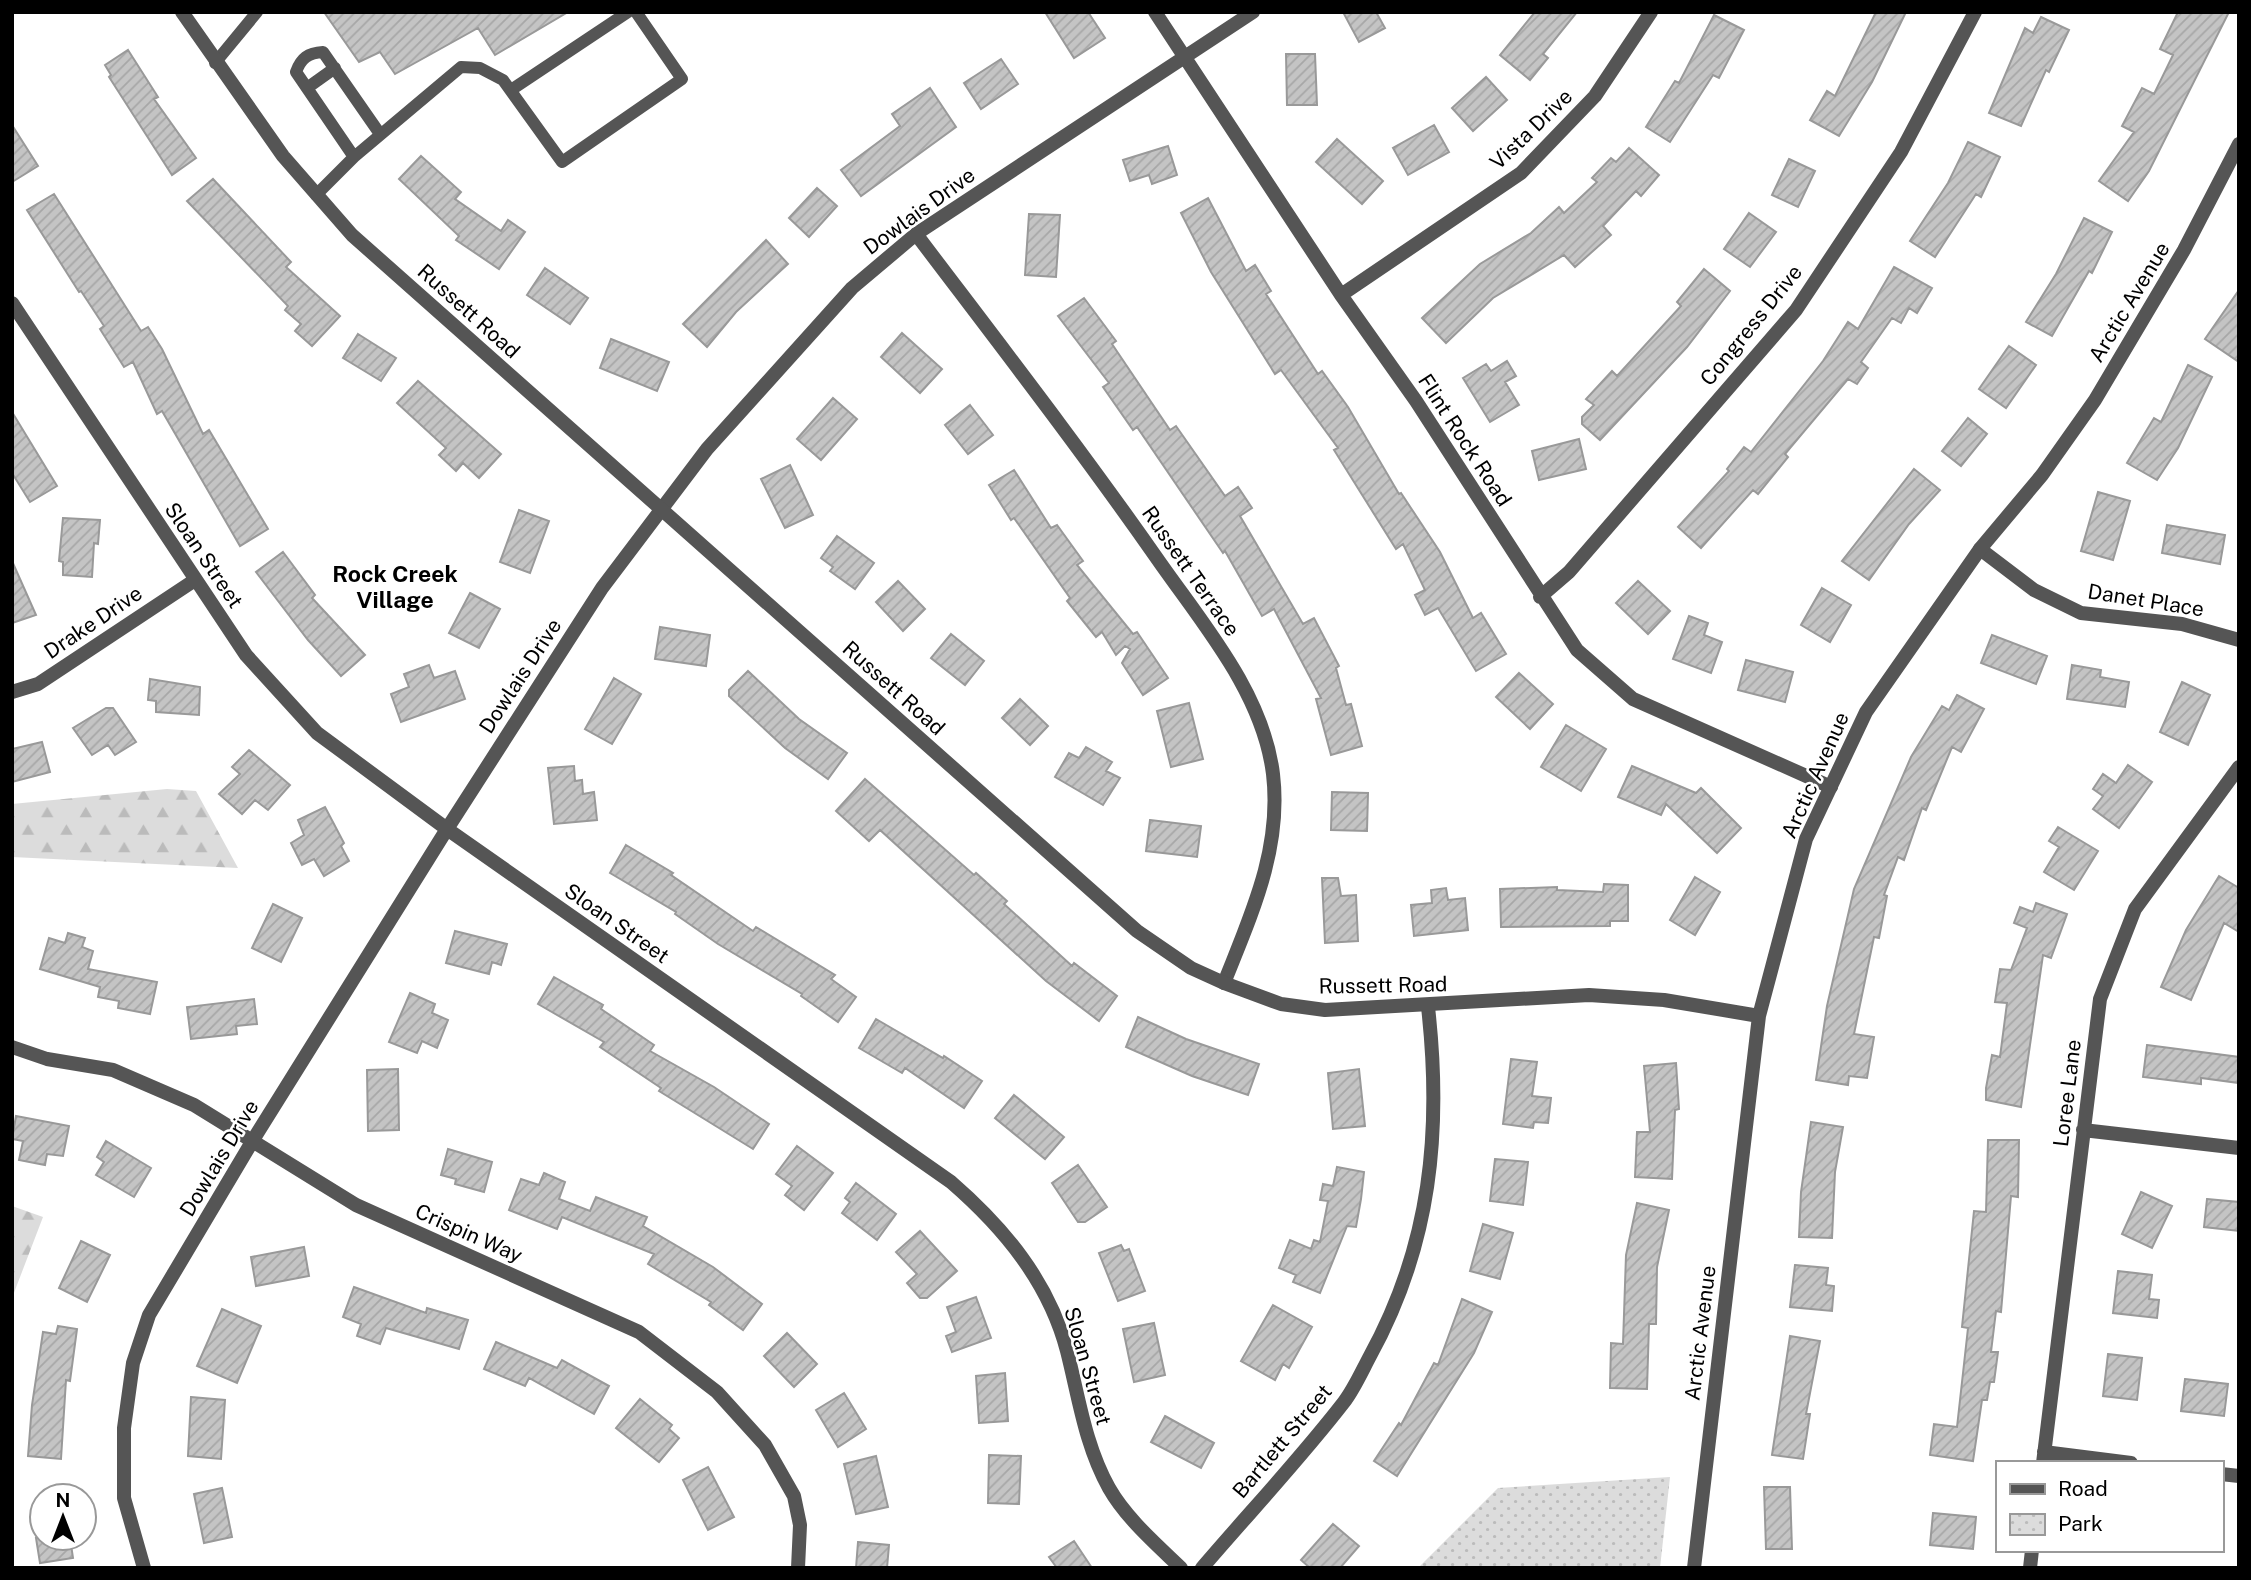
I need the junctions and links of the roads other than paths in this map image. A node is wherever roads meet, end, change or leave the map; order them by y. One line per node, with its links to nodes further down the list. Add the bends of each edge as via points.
1 (182, 12): 10 (street, Russett Road)
2 (257, 12): 10 (lane)
3 (628, 12): 13 (lane)
4 (636, 12): 13 (lane, via 682,79 562,162)
5 (1155, 12): 9 (street, Flint Rock Road)
6 (1253, 12): 9 (street, Dowlais Drive)
7 (1651, 12): 19 (street, Vista Drive, via 1595,96 1521,173)
8 (1975, 12): 24 (street, Congress Drive, via 1901,152 1796,310 1569,572)
9 (1184, 58): 18 (street, Dowlais Drive); 19 (street, Flint Rock Road)
10 (215, 63): 17 (street, Russett Road)
11 (335, 68): 12 (lane); 12 (lane, via 323,52 300,61 296,72); 14 (lane)
12 (307, 88): 16 (lane)
13 (511, 90): 14 (lane, via 503,79 480,68 461,67)
14 (380, 134): 16 (lane)
15 (2239, 144): 22 (street, Arctic Avenue, via 2185,250 2095,400 2042,475)
16 (354, 157): 17 (lane)
17 (316, 195): 21 (street, Russett Road, via 352,235)
18 (916, 234): 21 (street, Dowlais Drive, via 852,288); 30 (street, Russett Terrace, via 1087,459 1230,663 1257,714 1273,773 1273,842 1259,896)
19 (1341, 295): 24 (street, Flint Rock Road, via 1416,401)
20 (12, 303): 23 (street, Sloan Street)
21 (660, 508): 29 (street, Dowlais Drive, via 602,588); 30 (street, Russett Road, via 1137,931 1191,968)
22 (1980, 549): 25 (street, Danet Place, via 2034,590 2081,613 2182,624); 28 (street, Arctic Avenue, via 1866,712)
23 (195, 580): 26 (street, Drake Drive, via 38,684); 29 (street, Sloan Street, via 246,655 317,733)
24 (1540, 597): 28 (street, Flint Rock Road, via 1577,650 1633,699)
25 (2239, 640)
26 (12, 692)
27 (2239, 767): 34 (street, Loree Lane, via 2135,909 2100,999)
28 (1831, 787): 32 (street, Arctic Avenue, via 1806,839)
29 (447, 829): 35 (street, Dowlais Drive); 41 (street, Sloan Street, via 951,1182 986,1212 1021,1253 1054,1313 1067,1350 1085,1436 1110,1490)
30 (1224, 982): 31 (street, Russett Road, via 1281,1004 1325,1010)
31 (1428, 1006): 32 (street, Russett Road, via 1589,995 1664,1000); 42 (street, Bartlett Street, via 1434,1061 1434,1146 1422,1224 1393,1314 1346,1400)
32 (1759, 1016): 43 (street, Arctic Avenue)
33 (12, 1047): 35 (street, Crispin Way, via 47,1059 113,1070 194,1105)
34 (2083, 1130): 36 (street); 37 (street, Loree Lane)
35 (253, 1140): 39 (street, Dowlais Drive, via 149,1315 133,1363 124,1428 124,1498); 40 (street, Crispin Way, via 356,1205 639,1332 718,1392 765,1445 794,1496 800,1525)
36 (2239, 1148)
37 (2043, 1457): 38 (street)
38 (2102, 1461)
39 (144, 1568)
40 (798, 1568)
41 (1181, 1568)
42 (1202, 1568)
43 (1694, 1568)

